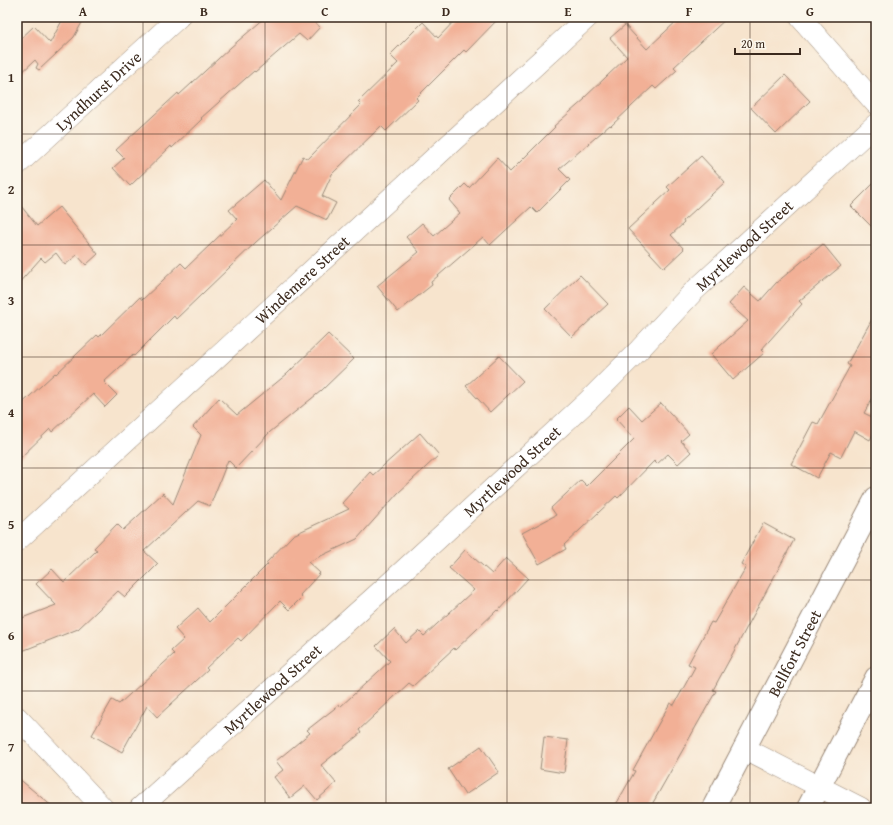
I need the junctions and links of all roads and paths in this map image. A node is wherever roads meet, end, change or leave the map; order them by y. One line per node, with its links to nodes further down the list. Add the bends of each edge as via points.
1 (179, 17): 6 (street, Lyndhurst Drive)
2 (588, 17): 8 (street, Windemere Street)
3 (800, 17): 4 (street)
4 (876, 104)
5 (876, 124): 14 (street, Myrtlewood Street, via 692,292 588,401)
6 (17, 165)
7 (876, 498): 11 (main road, Bellfort Street)
8 (17, 541)
9 (876, 678): 12 (main road)
10 (17, 717): 13 (street)
11 (744, 748): 12 (street); 15 (main road, Bellfort Street)
12 (820, 786): 16 (main road); 17 (street)
13 (103, 808)
14 (140, 808)
15 (713, 808)
16 (808, 808)
17 (861, 808)

